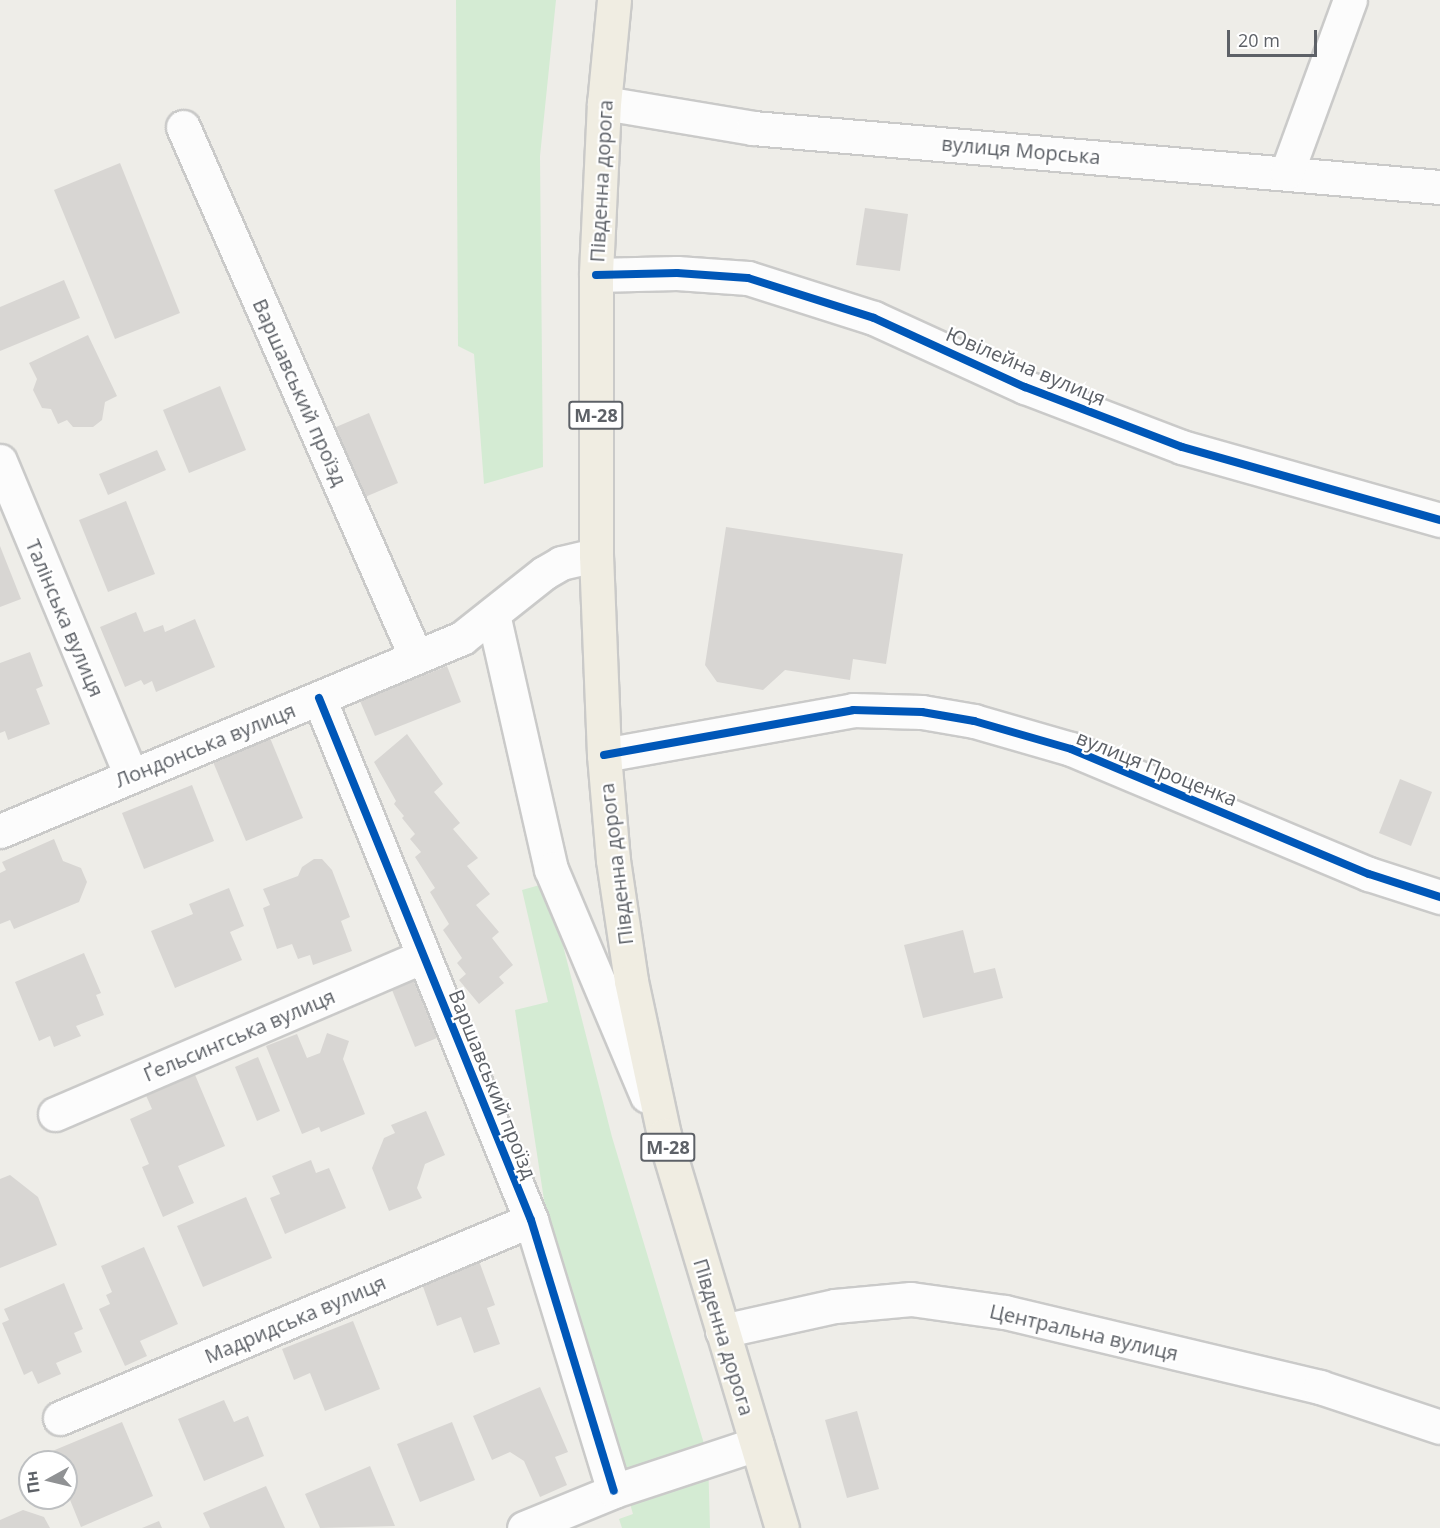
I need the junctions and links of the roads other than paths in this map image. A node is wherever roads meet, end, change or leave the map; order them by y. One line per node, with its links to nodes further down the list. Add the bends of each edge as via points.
1 (614, 0): 3 (highway, Південна дорога / М-28)
2 (1350, 0): 5 (street)
3 (604, 103): 5 (street, вулиця Морська, via 753,128); 7 (highway, Південна дорога / М-28)
4 (183, 128): 13 (street, Варшавський проїзд)
5 (1287, 172): 6 (street, вулиця Морська)
6 (1440, 187)
7 (596, 275): 10 (street, Ювілейна вулиця, via 677,273 748,278 874,318 1025,387 1182,447); 11 (highway, Південна дорога / М-28)
8 (0, 461): 9 (street, Талінська вулиця)
9 (7, 496): 16 (street, Талінська вулиця)
10 (1440, 520)
11 (596, 555): 12 (street, Лондонська вулиця, via 561,563); 15 (highway, Південна дорога / М-28)
12 (493, 614): 13 (street, Лондонська вулиця, via 462,638); 21 (street, via 551,869)
13 (416, 657): 14 (street, Лондонська вулиця)
14 (319, 698): 16 (street, Лондонська вулиця); 19 (street, Варшавський проїзд)
15 (604, 755): 18 (street, вулиця Проценка, via 853,710 921,712 974,721 1071,749 1369,874); 21 (highway, Південна дорога / М-28, via 613,860 631,981)
16 (130, 775): 17 (street, Лондонська вулиця)
17 (0, 831)
18 (1440, 897)
19 (423, 956): 20 (street, Ґельсингська вулиця); 22 (street, Варшавський проїзд)
20 (55, 1114)
21 (664, 1135): 23 (highway, Південна дорога / М-28)
22 (531, 1220): 24 (street, Мадридська вулиця); 27 (street, Варшавський проїзд)
23 (722, 1331): 25 (street, Центральна вулиця, via 835,1306 911,1299 935,1302 1005,1312 1320,1387); 26 (highway, Південна дорога / М-28)
24 (60, 1418)
25 (1440, 1427)
26 (756, 1444): 27 (street); 29 (highway, Південна дорога / М-28)
27 (614, 1491): 28 (street)
28 (524, 1528)
29 (782, 1528)

